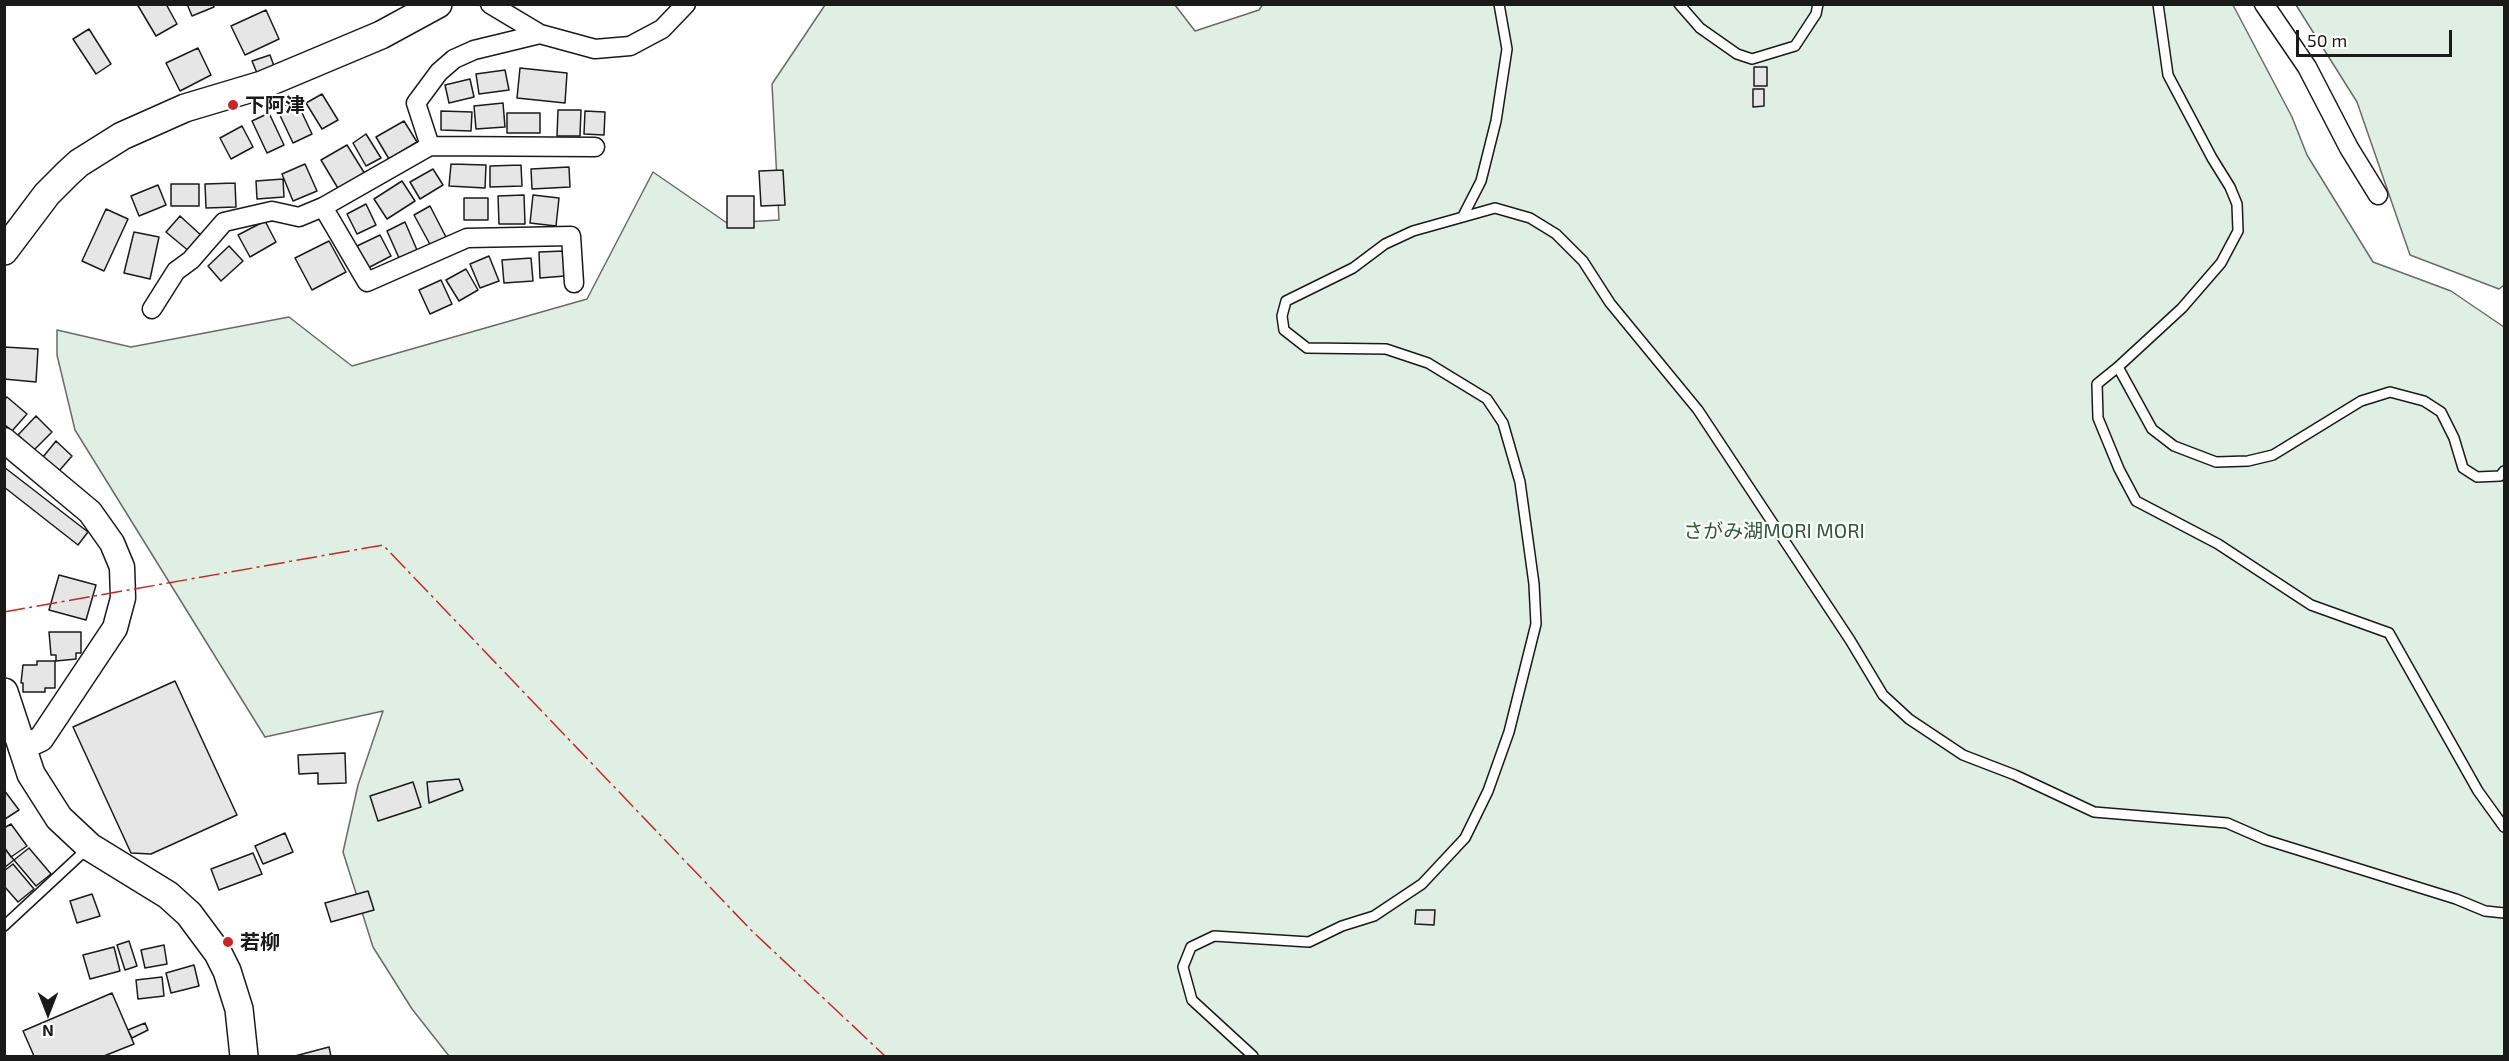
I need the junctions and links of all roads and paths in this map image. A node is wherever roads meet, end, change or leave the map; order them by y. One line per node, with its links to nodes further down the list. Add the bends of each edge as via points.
1 (438, 4): 15 (main road, via 381,35 262,85 185,108 122,136 68,173)
2 (490, 4): 9 (street)
3 (686, 4): 9 (street, via 662,29 630,46 595,49)
4 (1499, 4): 14 (lane, via 1507,49 1496,121 1481,181)
5 (1679, 4): 6 (lane, via 1700,28 1737,54 1752,59 1795,46 1816,14)
6 (1818, 4)
7 (2158, 4): 18 (lane, via 2168,75 2230,187 2237,204 2238,231 2222,263 2182,308)
8 (2264, 4): 12 (street, via 2307,67)
9 (540, 34): 10 (street, via 474,50 454,59 439,72 416,103)
10 (430, 146): 11 (street); 13 (street)
11 (595, 147)
12 (2378, 195)
13 (323, 207): 16 (street, via 367,282 467,238 571,237); 17 (street, via 298,218 272,211 224,222 176,272)
14 (1463, 216): 25 (lane, via 1495,208 1530,218 1556,234 1583,261 1610,303 1698,410 1883,695 1909,719 1963,755 2094,812 2227,823 2266,840 2485,911); 28 (lane, via 1385,244 1353,268 1286,301 1282,316 1284,330 1307,348 1386,349 1428,363 1487,399 1503,423 1520,482 1534,584 1536,624 1525,676 1488,791 1465,838 1422,884 1374,916 1309,942 1214,936 1191,947 1183,967 1192,1000)
15 (4, 251)
16 (574, 283)
17 (152, 309)
18 (2118, 367): 20 (lane, via 2152,429 2174,446 2216,462 2273,455 2361,401 2390,392 2424,401 2441,412 2463,468 2477,477 2500,476); 23 (lane, via 2097,384 2098,418 2136,501 2218,544 2312,604 2389,633 2478,791)
19 (4, 440): 22 (street, via 90,512 112,543 122,567 123,598 115,628 41,739)
20 (2505, 471)
21 (4, 692): 22 (main road)
22 (21, 748): 24 (main road, via 31,774 58,818)
23 (2505, 827)
24 (90, 847): 26 (lane); 27 (main road, via 168,895 205,933 235,991)
25 (2505, 913)
26 (4, 926)
27 (244, 1056)
28 (1253, 1056)

